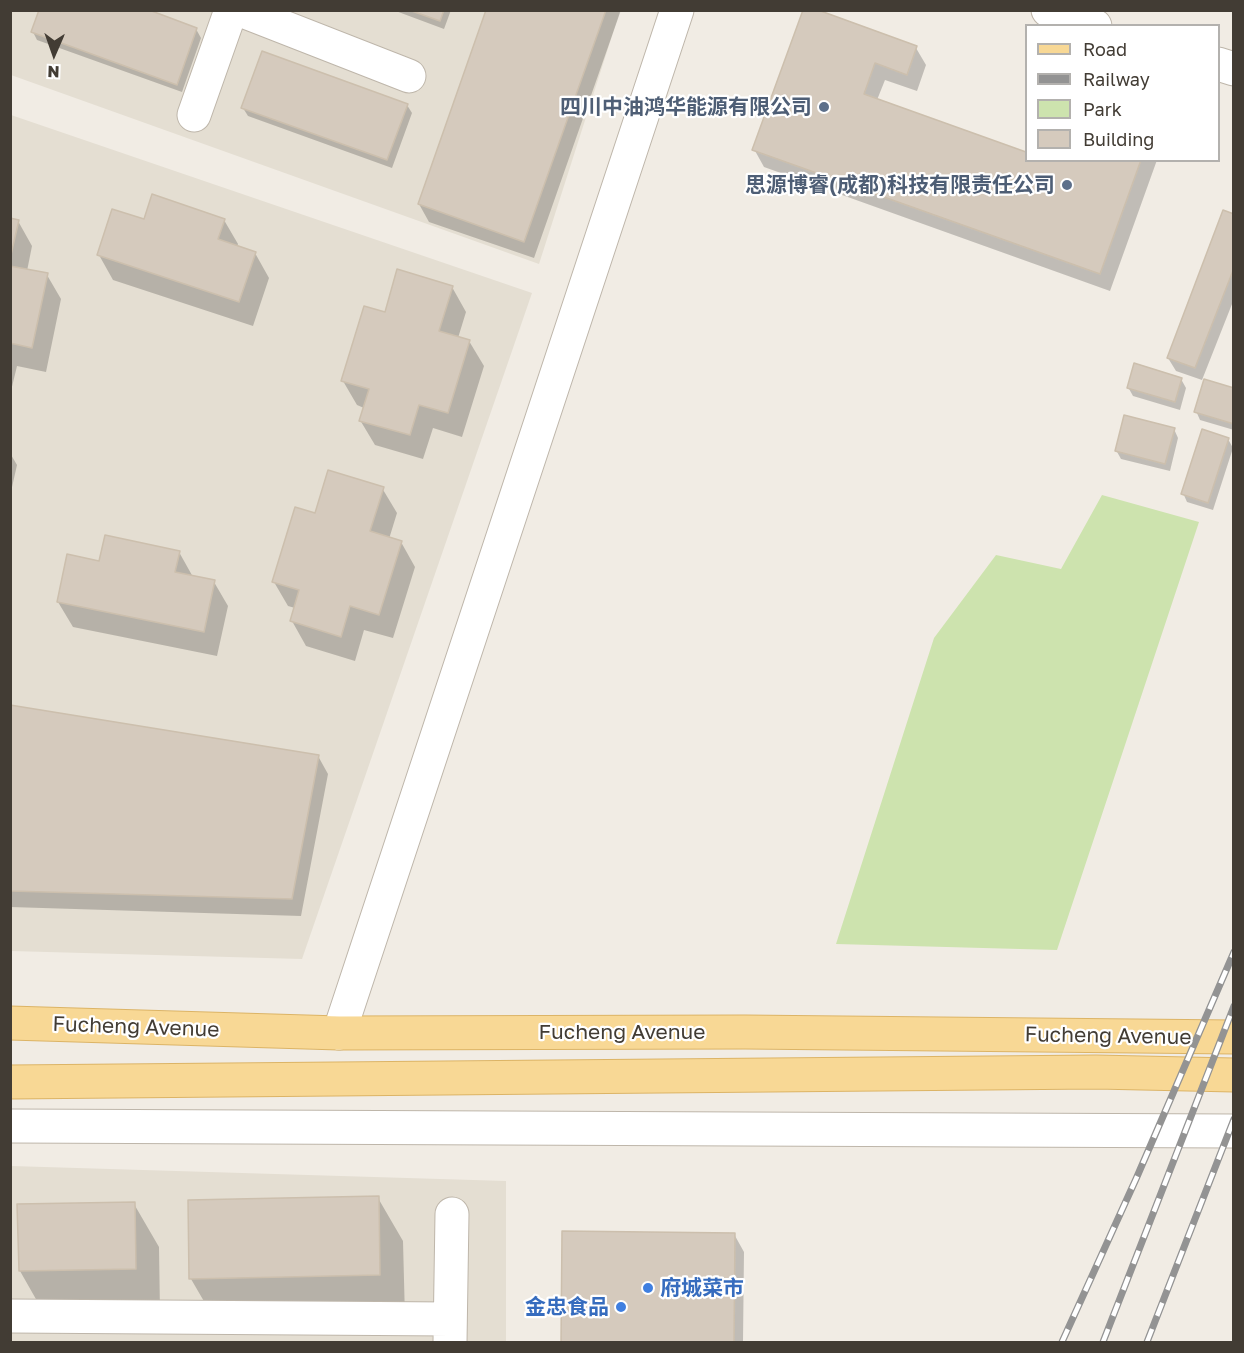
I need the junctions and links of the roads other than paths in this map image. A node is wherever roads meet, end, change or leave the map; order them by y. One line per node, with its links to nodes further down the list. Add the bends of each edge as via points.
1 (231, 10): 7 (street)
2 (240, 10): 6 (street)
3 (677, 10): 9 (street)
4 (1048, 10): 5 (street)
5 (1089, 24)
6 (409, 76)
7 (194, 115)
8 (10, 1023): 9 (main road, Fucheng Avenue)
9 (339, 1033): 10 (main road, Fucheng Avenue)
10 (1233, 1037)
11 (1233, 1075): 12 (main road, Fucheng Avenue, via 1096,1072)
12 (10, 1082)
13 (10, 1126): 14 (street)
14 (1233, 1131)
15 (453, 1214): 17 (street)
16 (10, 1316): 17 (street)
17 (450, 1331)

